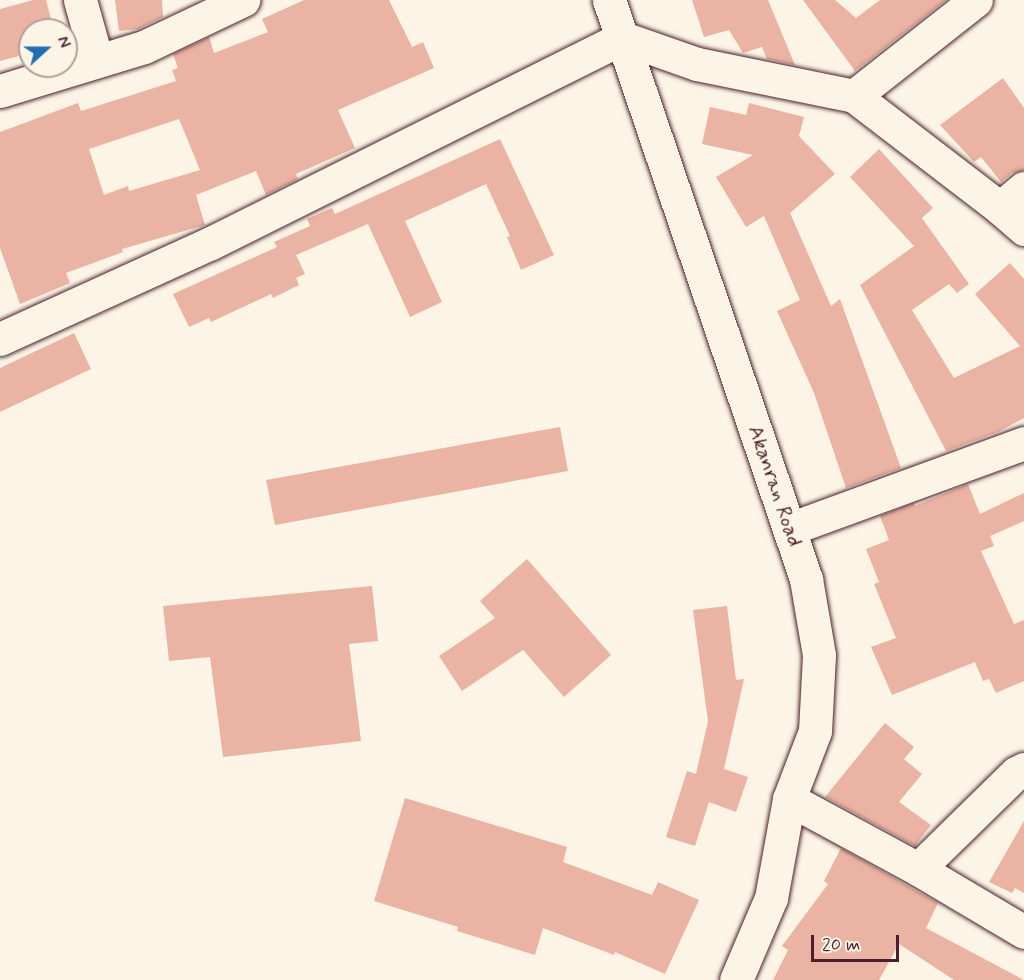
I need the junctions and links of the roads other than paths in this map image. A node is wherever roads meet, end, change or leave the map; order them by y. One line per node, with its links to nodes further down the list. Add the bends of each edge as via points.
1 (80, 0): 6 (street)
2 (243, 0): 6 (street, via 144,47)
3 (609, 0): 5 (street, Akanran Road)
4 (976, 0): 8 (street)
5 (623, 38): 8 (street, via 697,64); 11 (street, via 211,243); 13 (street, Akanran Road)
6 (97, 61): 7 (street)
7 (0, 91)
8 (854, 96): 9 (street)
9 (1012, 198): 10 (street)
10 (1024, 230)
11 (0, 339)
12 (1024, 442): 13 (street)
13 (789, 530): 15 (street, Akanran Road, via 806,579 819,655 815,731)
14 (1024, 769): 16 (street)
15 (789, 799): 16 (street); 18 (street, Akanran Road, via 771,898)
16 (918, 869): 17 (street)
17 (1024, 932)
18 (736, 980)

